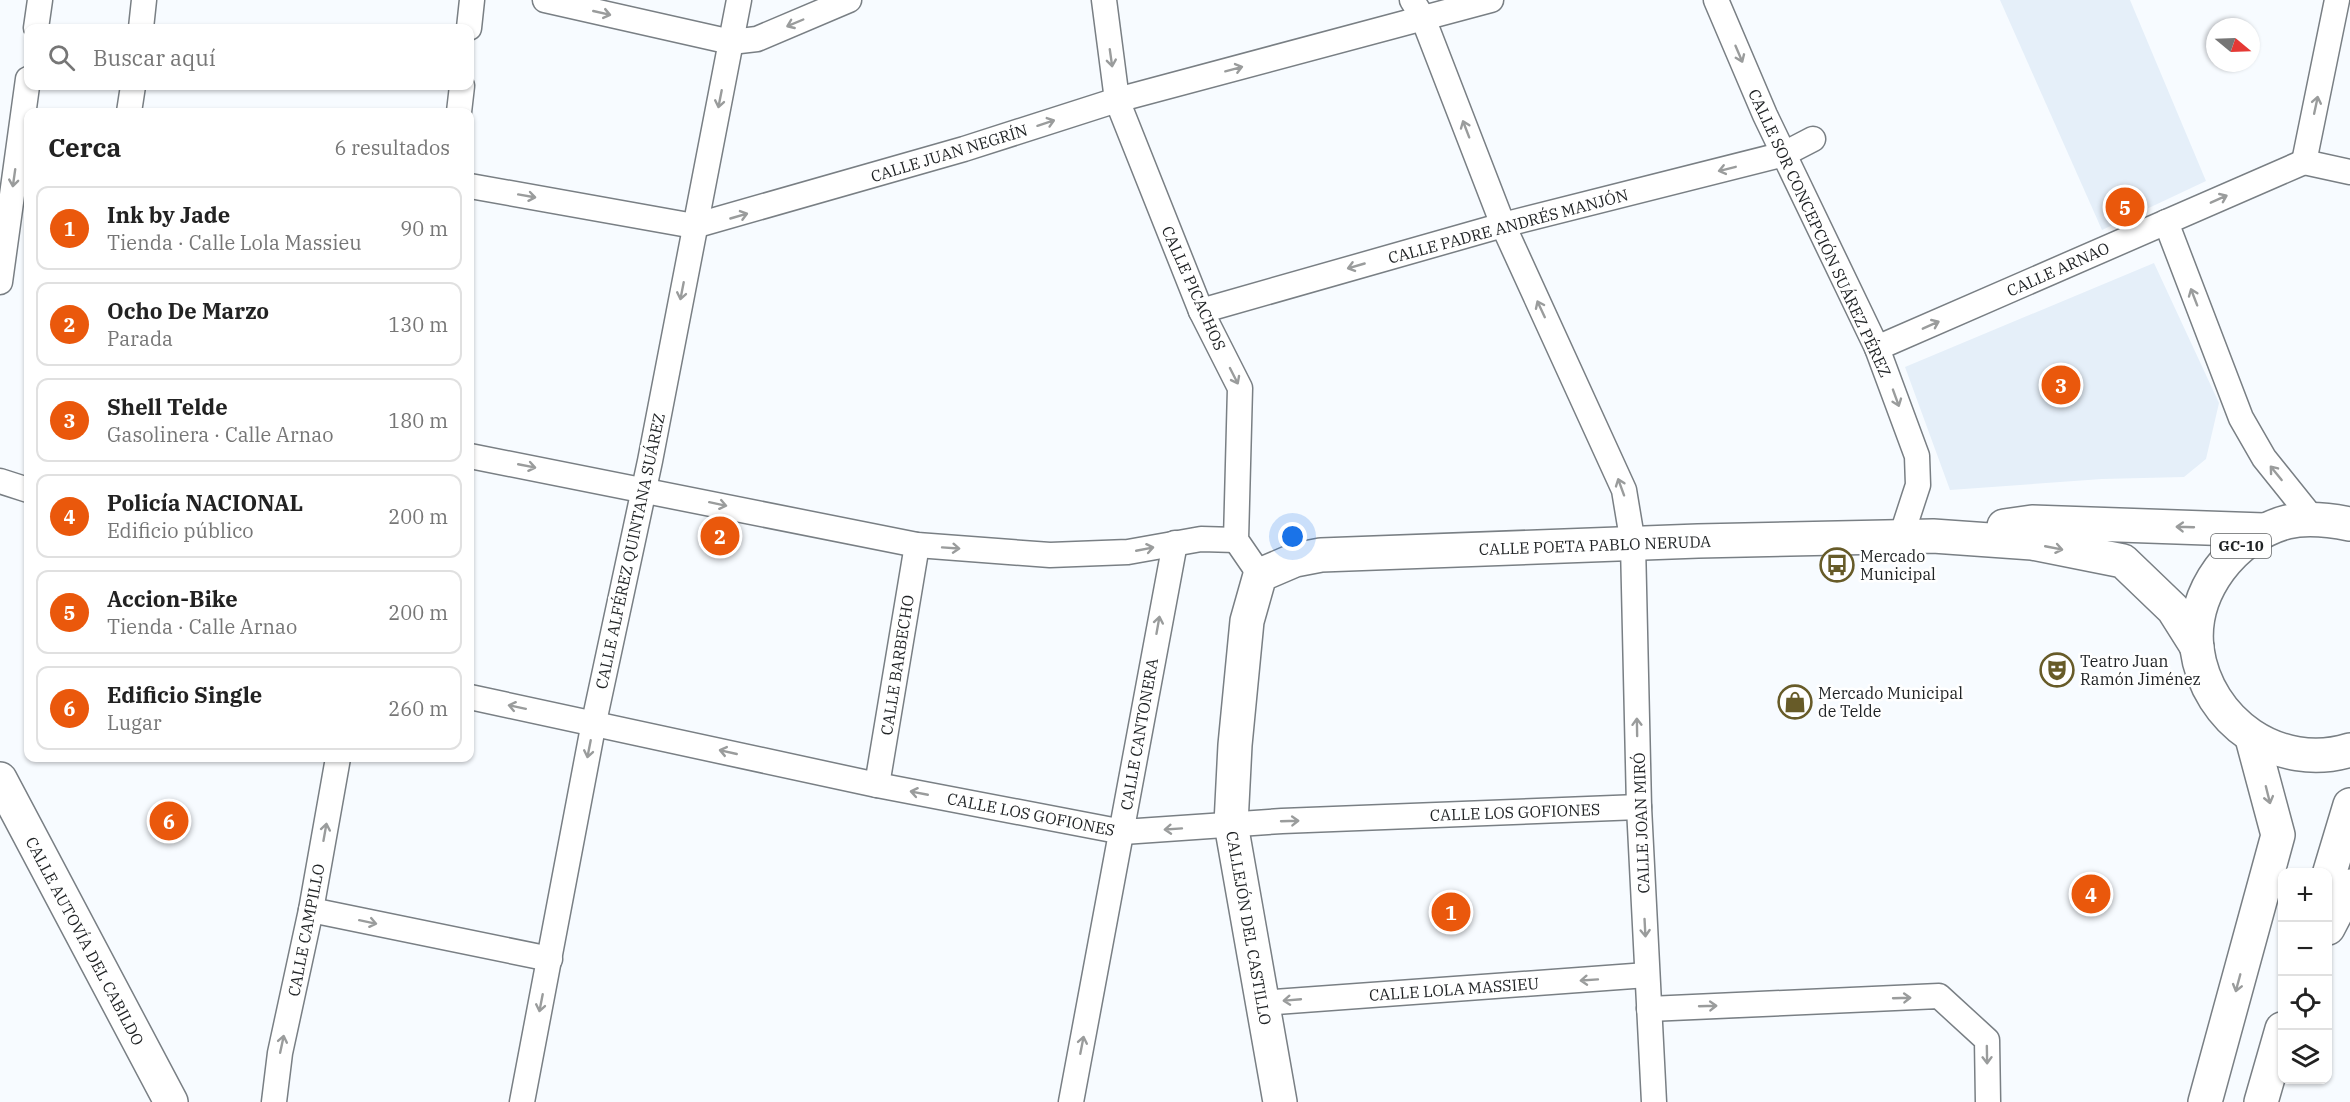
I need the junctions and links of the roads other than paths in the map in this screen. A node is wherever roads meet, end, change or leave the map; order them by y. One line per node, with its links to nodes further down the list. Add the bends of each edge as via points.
1 (40, 0): 12 (street)
2 (144, 0): 13 (street)
3 (472, 0): 14 (street)
4 (545, 0): 15 (street, one-way to 15)
5 (739, 0): 15 (street, CALLE ALFÉREZ QUINTANA SUÁREZ)
6 (849, 0): 15 (street, one-way to 15, via 756,39)
7 (1104, 0): 19 (street, CALLE PICACHOS, one-way to 19)
8 (1491, 0): 11 (street, CALLE JUAN NEGRÍN)
9 (1716, 0): 25 (street, CALLE SOR CONCEPCIÓN SUÁREZ PÉREZ, one-way to 25)
10 (2337, 0): 26 (street, one-way to 10)
11 (1418, 9): 19 (street, CALLE JUAN NEGRÍN, one-way to 11); 30 (street, CALLE JOAN MIRÓ, one-way to 11)
12 (37, 24)
13 (141, 24)
14 (469, 24)
15 (731, 42): 31 (street, CALLE ALFÉREZ QUINTANA SUÁREZ, one-way to 31)
16 (26, 90): 20 (street, one-way to 20)
17 (132, 90): 22 (street)
18 (462, 90): 23 (street)
19 (1117, 100): 31 (street, CALLE JUAN NEGRÍN, one-way to 19, via 952,153); 33 (street, CALLE PICACHOS)
20 (24, 108)
21 (24, 108): 32 (street, one-way to 32)
22 (130, 108)
23 (459, 108)
24 (1813, 140): 25 (street, CALLE PADRE ANDRÉS MANJÓN)
25 (1784, 154): 30 (street, CALLE PADRE ANDRÉS MANJÓN, one-way to 30); 34 (street, CALLE SOR CONCEPCIÓN SUÁREZ PÉREZ)
26 (2304, 162): 27 (street); 29 (street, CALLE ARNAO, one-way to 26)
27 (2350, 172)
28 (474, 187): 31 (street, CALLE JUAN NEGRÍN, one-way to 31)
29 (2166, 222): 34 (street, CALLE ARNAO, one-way to 29); 39 (street, one-way to 29, via 2264,458 2241,418)
30 (1503, 225): 33 (street, CALLE PADRE ANDRÉS MANJÓN, one-way to 33); 46 (street, CALLE JOAN MIRÓ, one-way to 30, via 1624,490)
31 (694, 226): 38 (street, CALLE ALFÉREZ QUINTANA SUÁREZ, one-way to 38)
32 (0, 282)
33 (1201, 311): 44 (street, CALLE PICACHOS, one-way to 44, via 1240,388)
34 (1877, 348): 43 (street, CALLE SOR CONCEPCIÓN SUÁREZ PÉREZ, one-way to 43, via 1917,456 1918,485)
35 (474, 457): 38 (street, one-way to 38)
36 (0, 480): 37 (street)
37 (24, 489)
38 (643, 489): 47 (street, one-way to 47); 51 (street, CALLE ALFÉREZ QUINTANA SUÁREZ)
39 (2313, 519): 40 (street, GC-10); 41 (street, GC-10)
40 (2350, 524)
41 (2264, 530): 42 (street, CALLE POETA PABLO NERUDA, one-way to 42, via 2032,522); 49 (street, GC-10, via 2235,550 2212,578 2199,611)
42 (1933, 536): 43 (street, CALLE POETA PABLO NERUDA); 49 (street, CALLE POETA PABLO NERUDA, one-way to 49, via 2032,543 2123,561 2173,609)
43 (1901, 537): 46 (street, CALLE POETA PABLO NERUDA)
44 (1236, 540): 45 (street); 48 (street)
45 (1174, 543): 47 (street, one-way to 45, via 1050,555 1128,552); 60 (street, CALLE CANTONERA, one-way to 45)
46 (1633, 544): 48 (street, CALLE POETA PABLO NERUDA, via 1321,555 1295,560); 58 (street, CALLE JOAN MIRÓ, one-way to 46)
47 (917, 545): 56 (street, CALLE BARBECHO)
48 (1260, 576): 59 (street, CALLEJÓN DEL CASTILLO, via 1247,621)
49 (2197, 647): 52 (street, GC-10, via 2206,683 2215,699 2225,714)
50 (474, 698): 51 (street, CALLE LOS GOFIONES, one-way to 50)
51 (594, 722): 56 (street, CALLE LOS GOFIONES, one-way to 51); 65 (street, CALLE ALFÉREZ QUINTANA SUÁREZ, one-way to 65)
52 (2252, 738): 53 (street, GC-10, via 2282,751 2315,755); 77 (street, one-way to 77, via 2278,835)
53 (2350, 750)
54 (337, 762): 63 (street, CALLE CAMPILLO, one-way to 54)
55 (0, 779): 70 (street, CALLE AUTOVÍA DEL CABILDO)
56 (877, 785): 60 (street, CALLE LOS GOFIONES, one-way to 56)
57 (2350, 805): 61 (street)
58 (1639, 807): 59 (street, CALLE LOS GOFIONES, one-way to 58); 66 (street, CALLE JOAN MIRÓ, one-way to 66)
59 (1231, 824): 60 (street, CALLE LOS GOFIONES, one-way to 60); 67 (street, CALLEJÓN DEL CASTILLO)
60 (1123, 832): 73 (street, CALLE CANTONERA, one-way to 60)
61 (2331, 868)
62 (2350, 886): 64 (street)
63 (311, 910): 65 (street, one-way to 65); 71 (street, CALLE CAMPILLO, one-way to 63, via 280,1053)
64 (2331, 922)
65 (550, 959): 72 (street, CALLE ALFÉREZ QUINTANA SUÁREZ, one-way to 72)
66 (1647, 975): 67 (street, CALLE LOLA MASSIEU, one-way to 67); 68 (street, CALLE JOAN MIRÓ)
67 (1262, 1003): 74 (street, CALLEJÓN DEL CASTILLO)
68 (1649, 1009): 75 (street, CALLE JOAN MIRÓ); 76 (street, one-way to 76, via 1939,996 1987,1040)
69 (2283, 1030): 78 (street)
70 (171, 1102)
71 (274, 1102)
72 (522, 1102)
73 (1071, 1102)
74 (1280, 1102)
75 (1654, 1102)
76 (1988, 1102)
77 (2205, 1102)
78 (2261, 1102)

